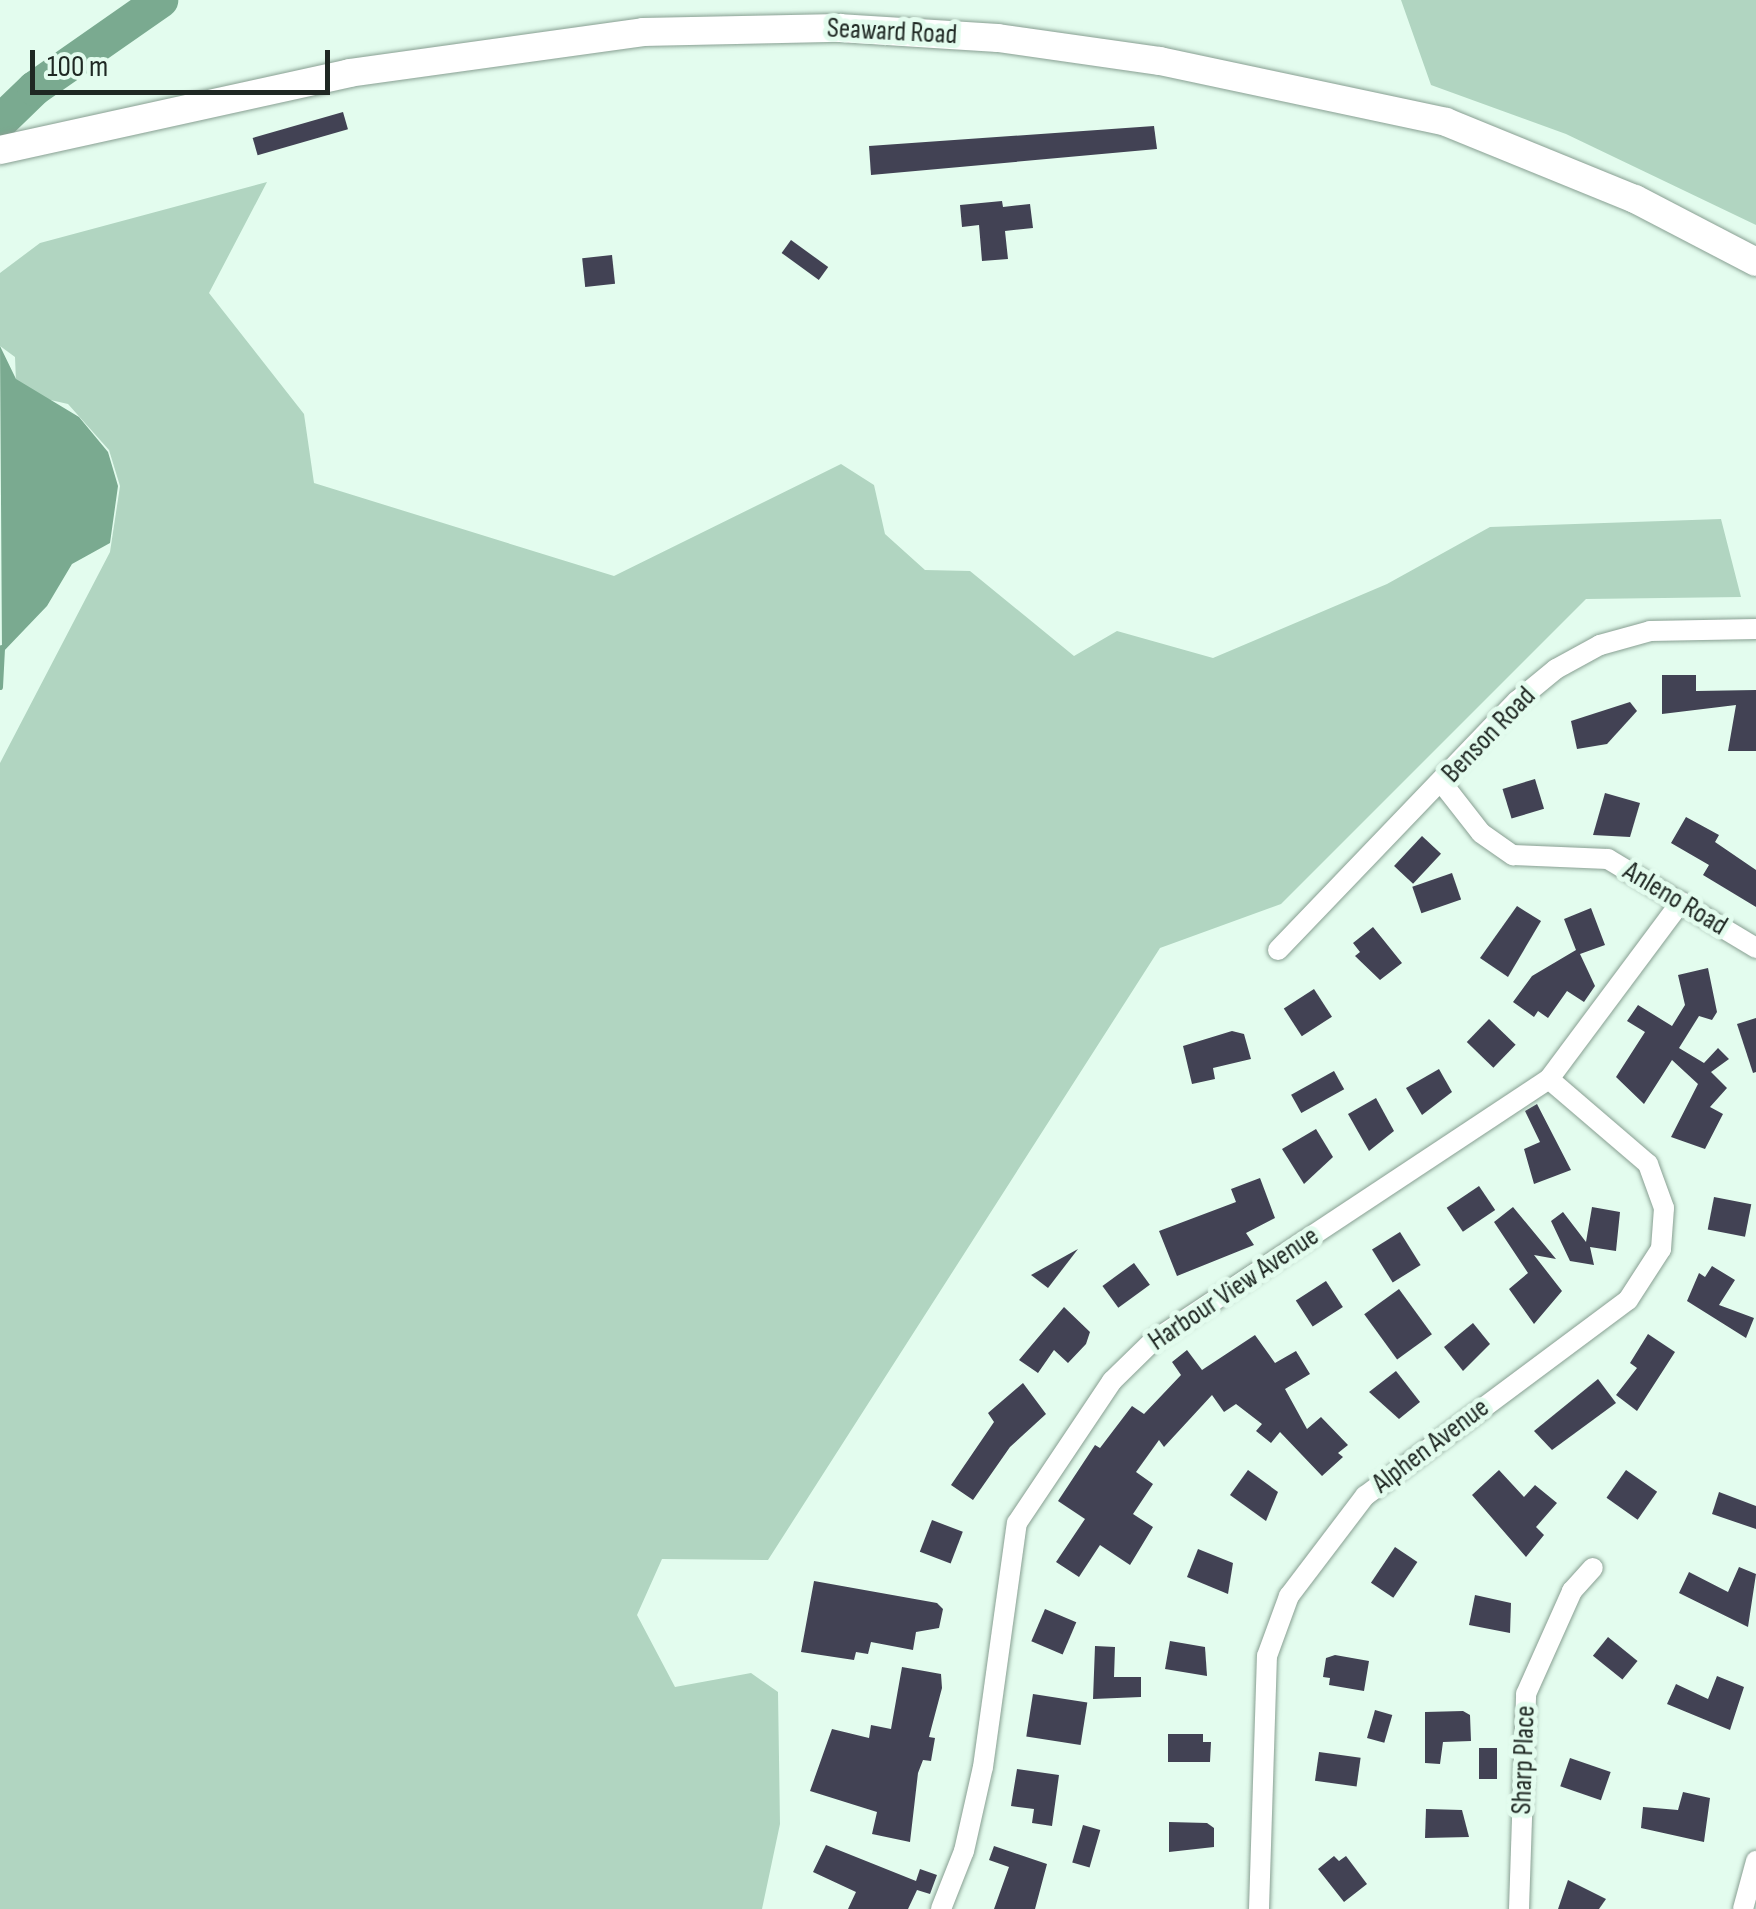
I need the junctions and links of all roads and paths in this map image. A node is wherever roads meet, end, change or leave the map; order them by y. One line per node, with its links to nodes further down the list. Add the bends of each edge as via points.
1 (0, 150): 2 (street, Seaward Road, via 349,74 643,32 840,28 998,38 1160,61 1446,122 1635,199)
2 (1756, 262)
3 (1756, 629): 4 (street, Benson Road, via 1650,631 1600,645 1517,701)
4 (1442, 784): 5 (street, Anleno Road, via 1482,833 1513,856 1608,859); 7 (street, Benson Road)
5 (1681, 902): 6 (street, Anleno Road); 8 (street, Harbour View Avenue)
6 (1756, 948)
7 (1278, 950)
8 (1550, 1079): 11 (street, Harbour View Avenue, via 1162,1335 1112,1382 1017,1523 983,1767 964,1852); 12 (street, Alphen Avenue, via 1648,1164 1664,1208 1661,1249 1628,1300 1365,1496 1290,1596 1267,1656)
9 (1592, 1568): 13 (street, Sharp Place, via 1572,1591 1526,1694)
10 (1756, 1860): 14 (street)
11 (941, 1909)
12 (1259, 1909)
13 (1520, 1909)
14 (1744, 1909)

